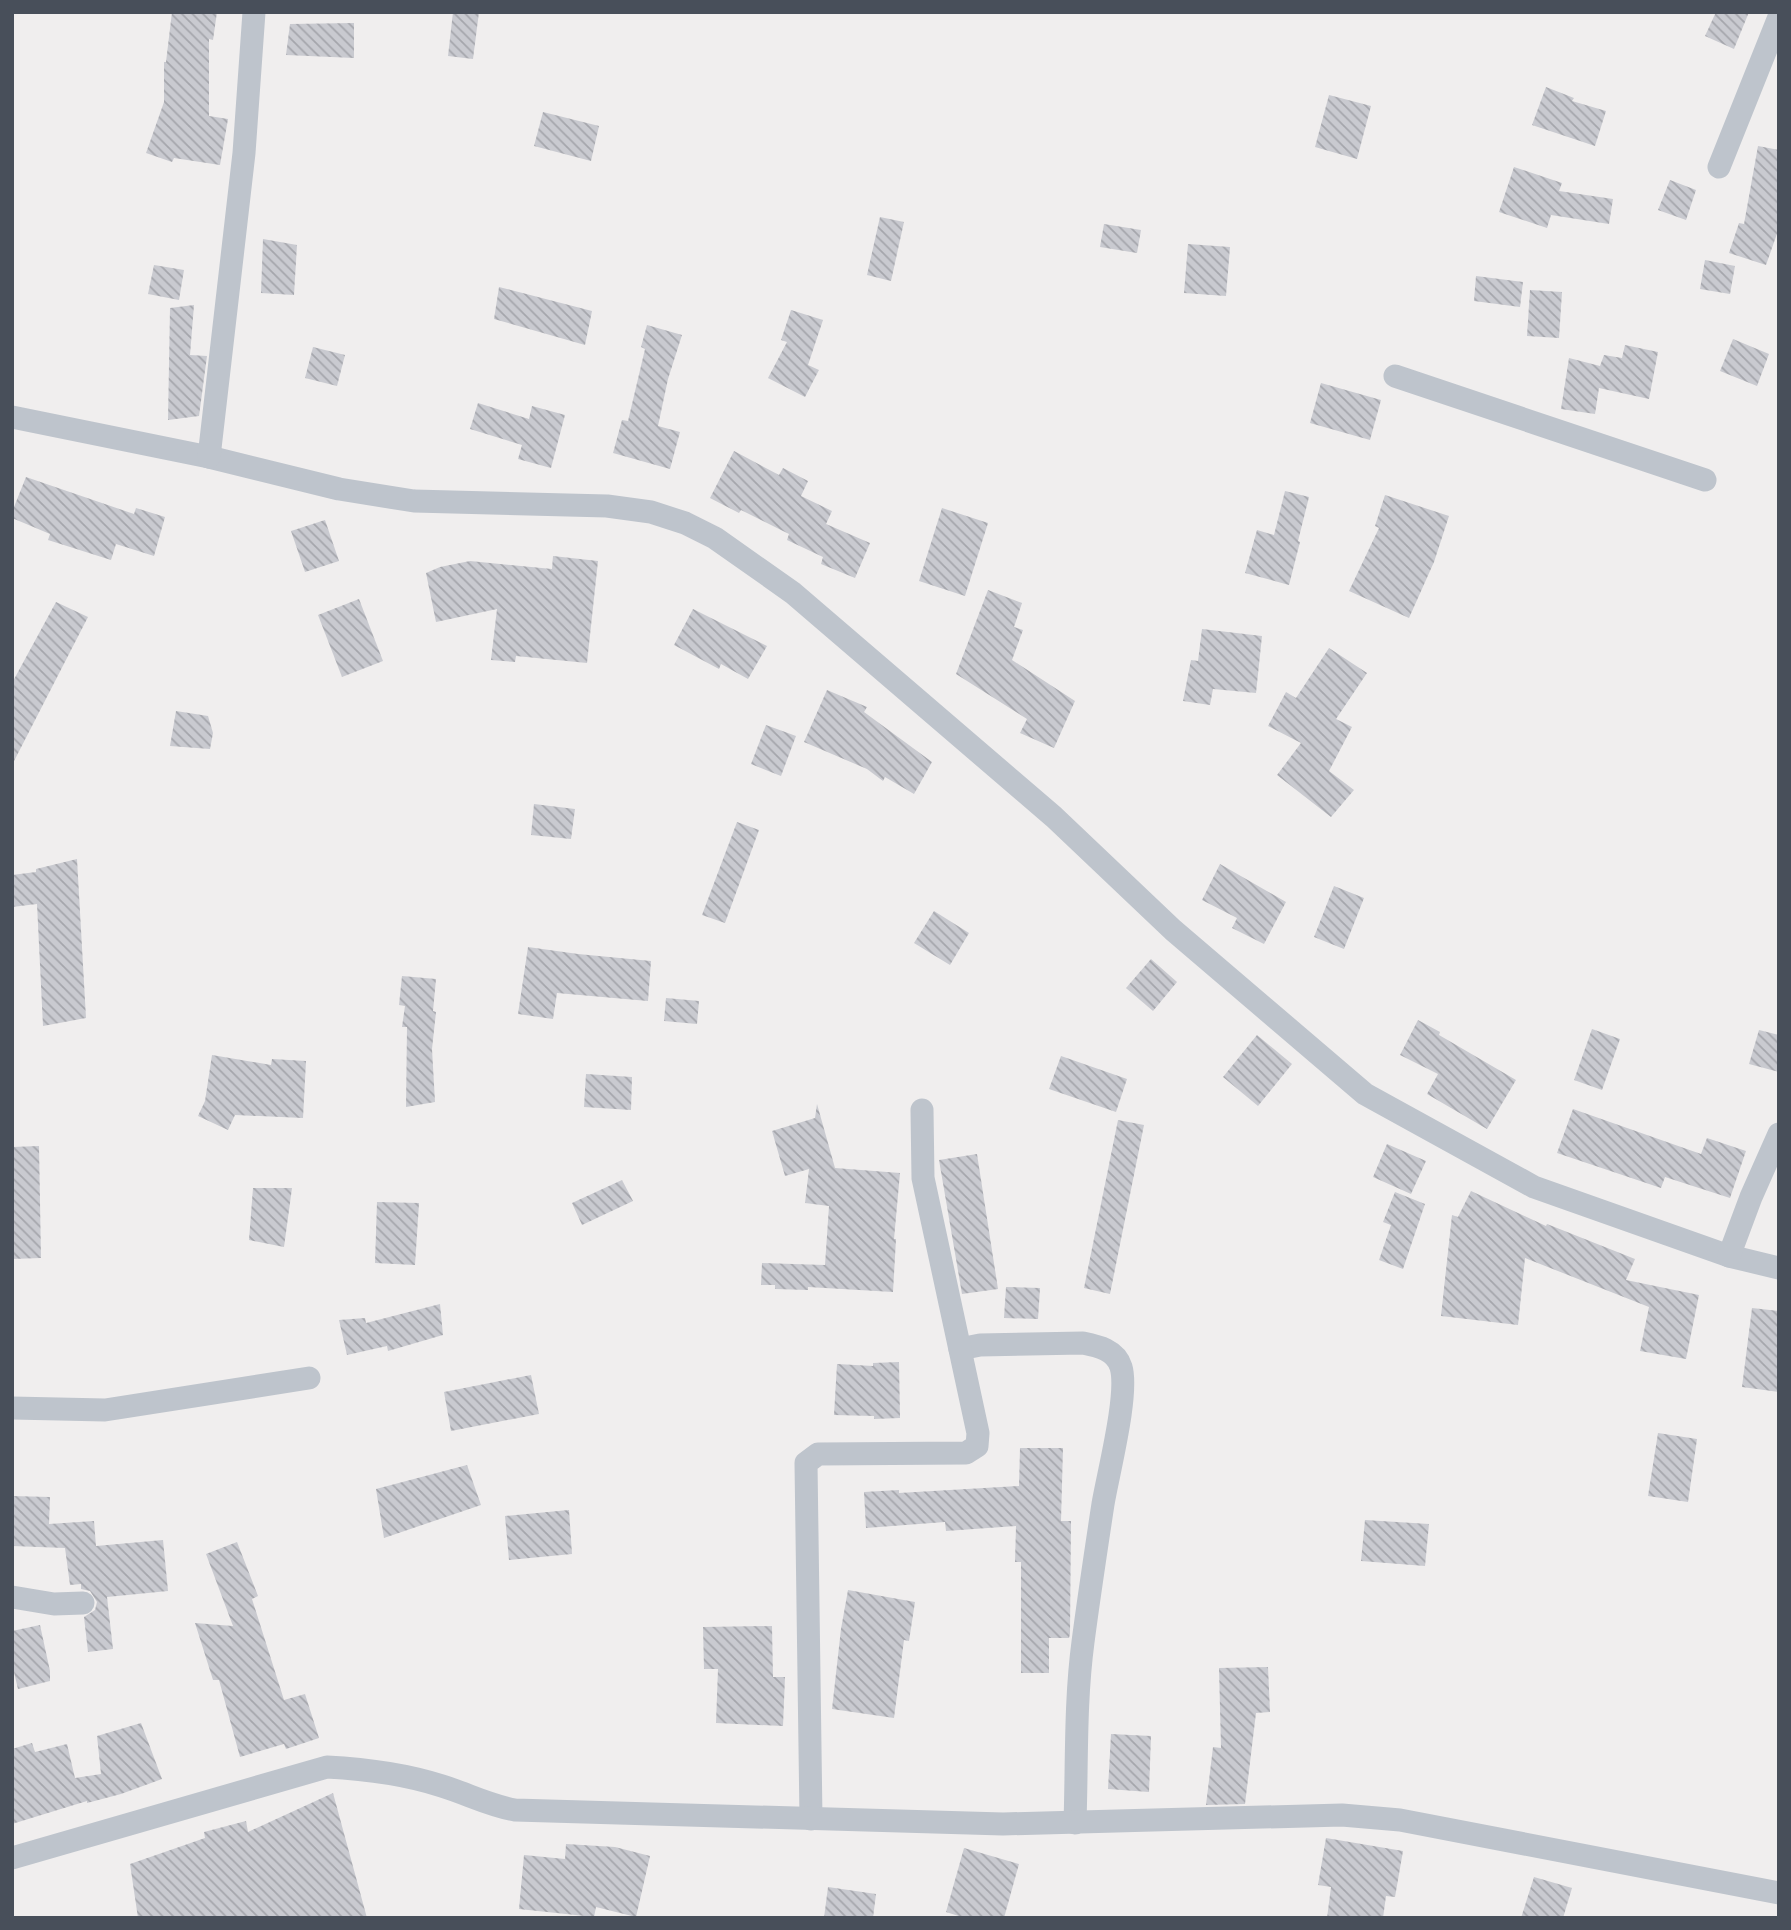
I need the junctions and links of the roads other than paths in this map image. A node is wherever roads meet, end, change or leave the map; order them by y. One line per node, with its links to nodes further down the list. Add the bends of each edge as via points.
1 (254, 12): 6 (street, via 244,153)
2 (1779, 17): 3 (street)
3 (1719, 167)
4 (1395, 376): 7 (street)
5 (12, 416): 6 (street)
6 (209, 457): 10 (street, via 339,489 414,501 607,506 651,512 715,538 793,593 1365,1094 1534,1187)
7 (1705, 480)
8 (922, 1110): 12 (street, via 923,1178)
9 (1779, 1134): 10 (street)
10 (1728, 1256): 11 (street)
11 (1779, 1268)
12 (960, 1349): 17 (street, via 977,1446 966,1453 818,1454 806,1463); 18 (street, via 1083,1343 1115,1355 1121,1367 1118,1422 1080,1675)
13 (309, 1378): 14 (street, via 105,1410)
14 (12, 1408)
15 (12, 1597): 16 (street)
16 (83, 1603)
17 (811, 1819): 18 (street); 19 (street, via 515,1810 371,1769 327,1767)
18 (1075, 1824): 20 (street, via 1342,1815 1400,1820)
19 (12, 1858)
20 (1779, 1893)

